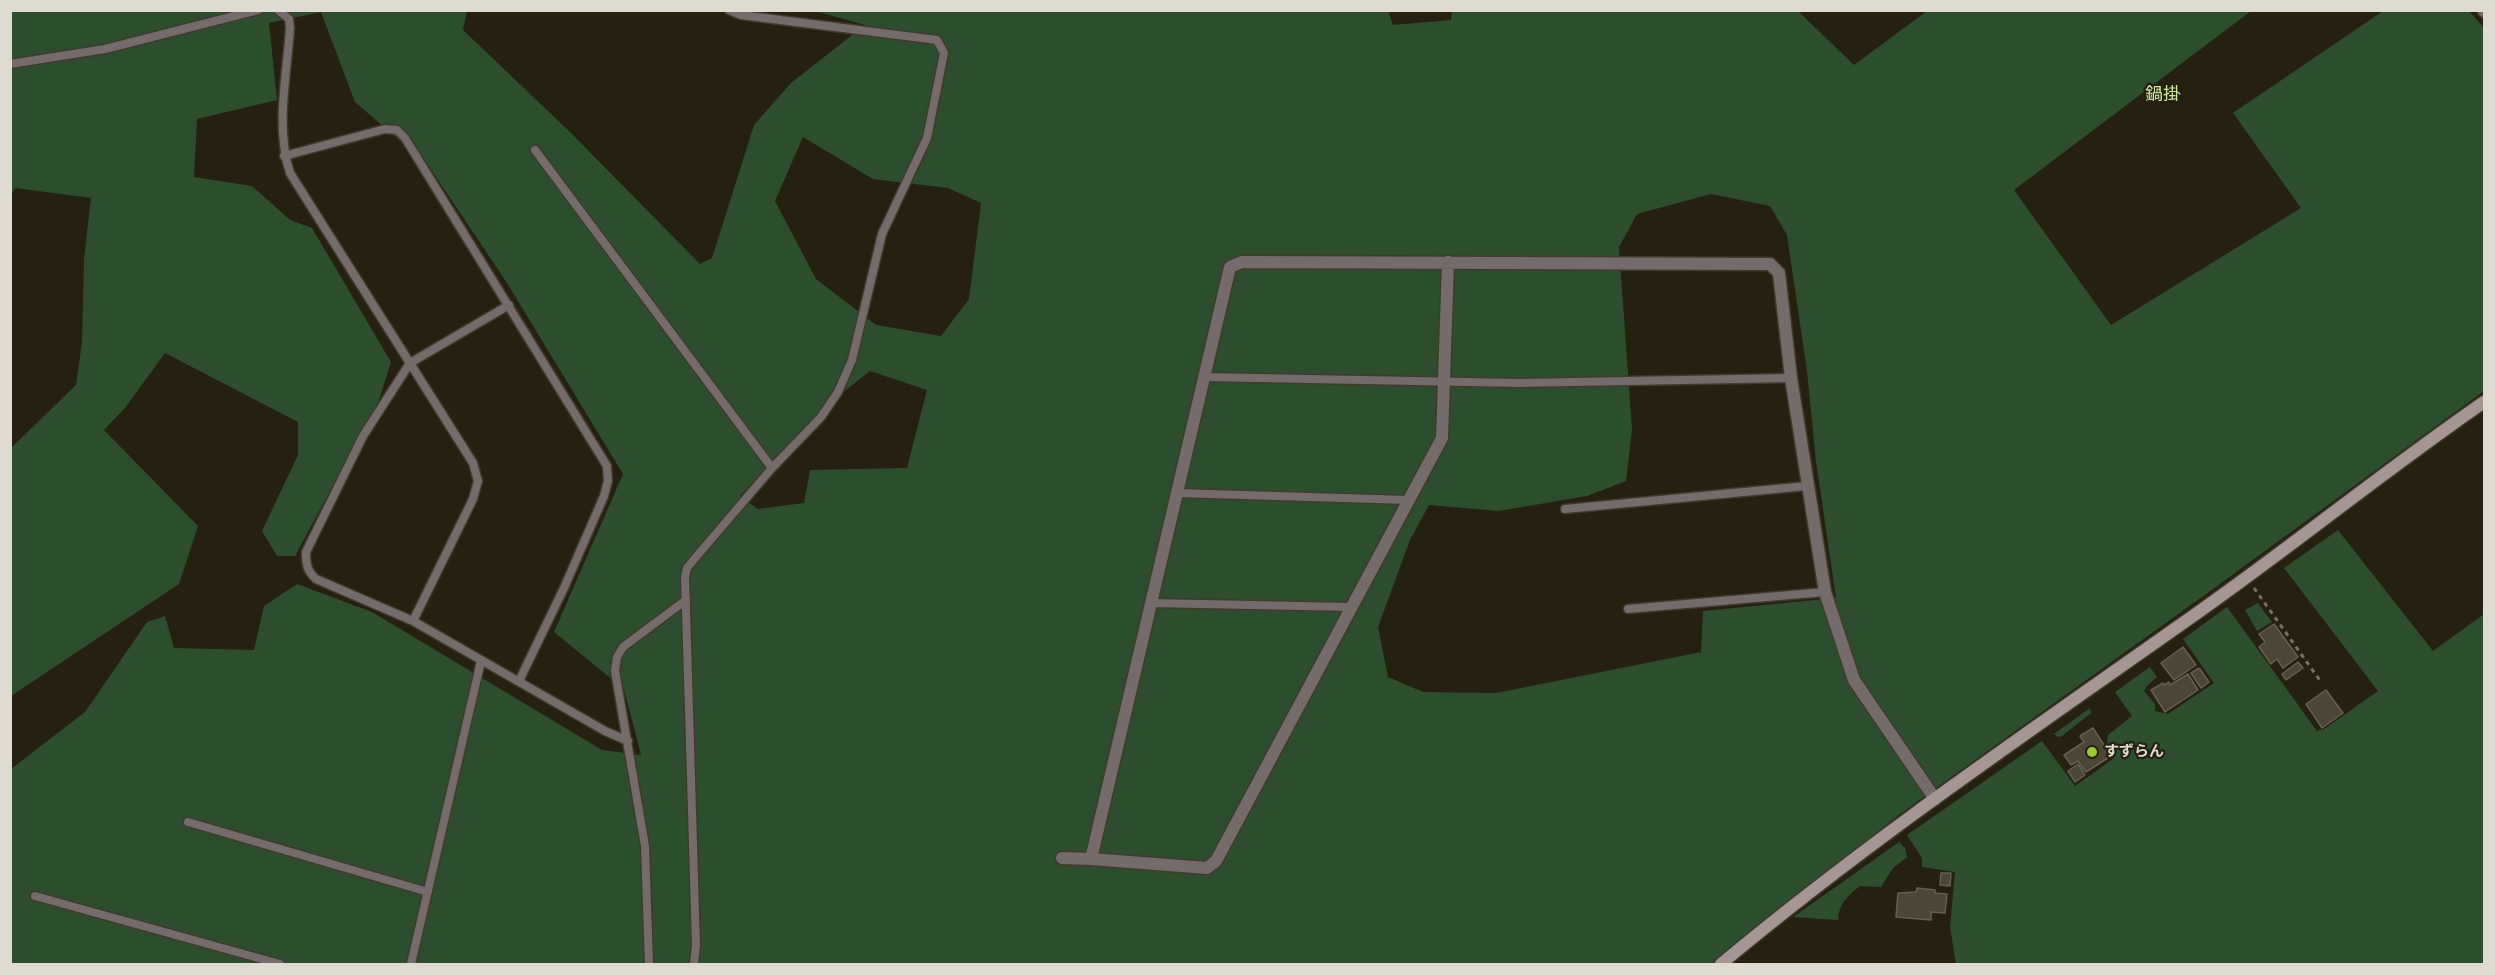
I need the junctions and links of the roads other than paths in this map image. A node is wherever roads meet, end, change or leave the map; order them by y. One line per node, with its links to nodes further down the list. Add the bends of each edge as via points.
1 (258, 10): 4 (lane, via 105,49)
2 (278, 10): 6 (lane, via 288,19 290,28)
3 (729, 10): 14 (lane, via 741,15 937,39 944,53 927,138 882,234 852,360 821,417)
4 (10, 64)
5 (535, 150): 14 (lane)
6 (284, 156): 8 (lane, via 385,129 397,130); 9 (lane, via 290,173)
7 (1448, 262): 10 (street, via 1242,262 1230,267); 11 (street, via 1770,264 1779,273); 12 (street)
8 (509, 304): 9 (lane); 26 (lane, via 607,466 608,481 564,588)
9 (410, 363): 24 (lane, via 473,463 478,482); 24 (lane, via 363,436 306,552 306,563 316,579)
10 (1204, 377): 12 (lane); 16 (street)
11 (1791, 378): 12 (lane); 15 (street)
12 (1445, 381): 17 (street, via 1442,438)
13 (2484, 402): 28 (street, via 2247,578)
14 (772, 468): 20 (lane, via 687,568)
15 (1808, 486): 18 (lane); 19 (street)
16 (1177, 493): 17 (lane); 21 (street)
17 (1409, 500): 22 (street)
18 (1565, 509)
19 (1825, 592): 23 (lane); 28 (street, via 1854,680)
20 (686, 600): 27 (lane, via 623,647 617,657 615,671); 37 (lane)
21 (1151, 603): 22 (lane); 31 (street)
22 (1352, 607): 31 (street, via 1216,861 1207,868)
23 (1628, 609)
24 (414, 621): 25 (lane)
25 (480, 661): 26 (lane); 32 (lane)
26 (519, 681): 27 (lane)
27 (628, 741): 36 (lane, via 645,846)
28 (1935, 799): 38 (street)
29 (188, 822): 32 (lane)
30 (1062, 858): 31 (street)
31 (1091, 859)
32 (428, 892): 35 (lane)
33 (35, 896): 34 (lane)
34 (280, 964)
35 (411, 964)
36 (649, 964)
37 (694, 964)
38 (1721, 964)

